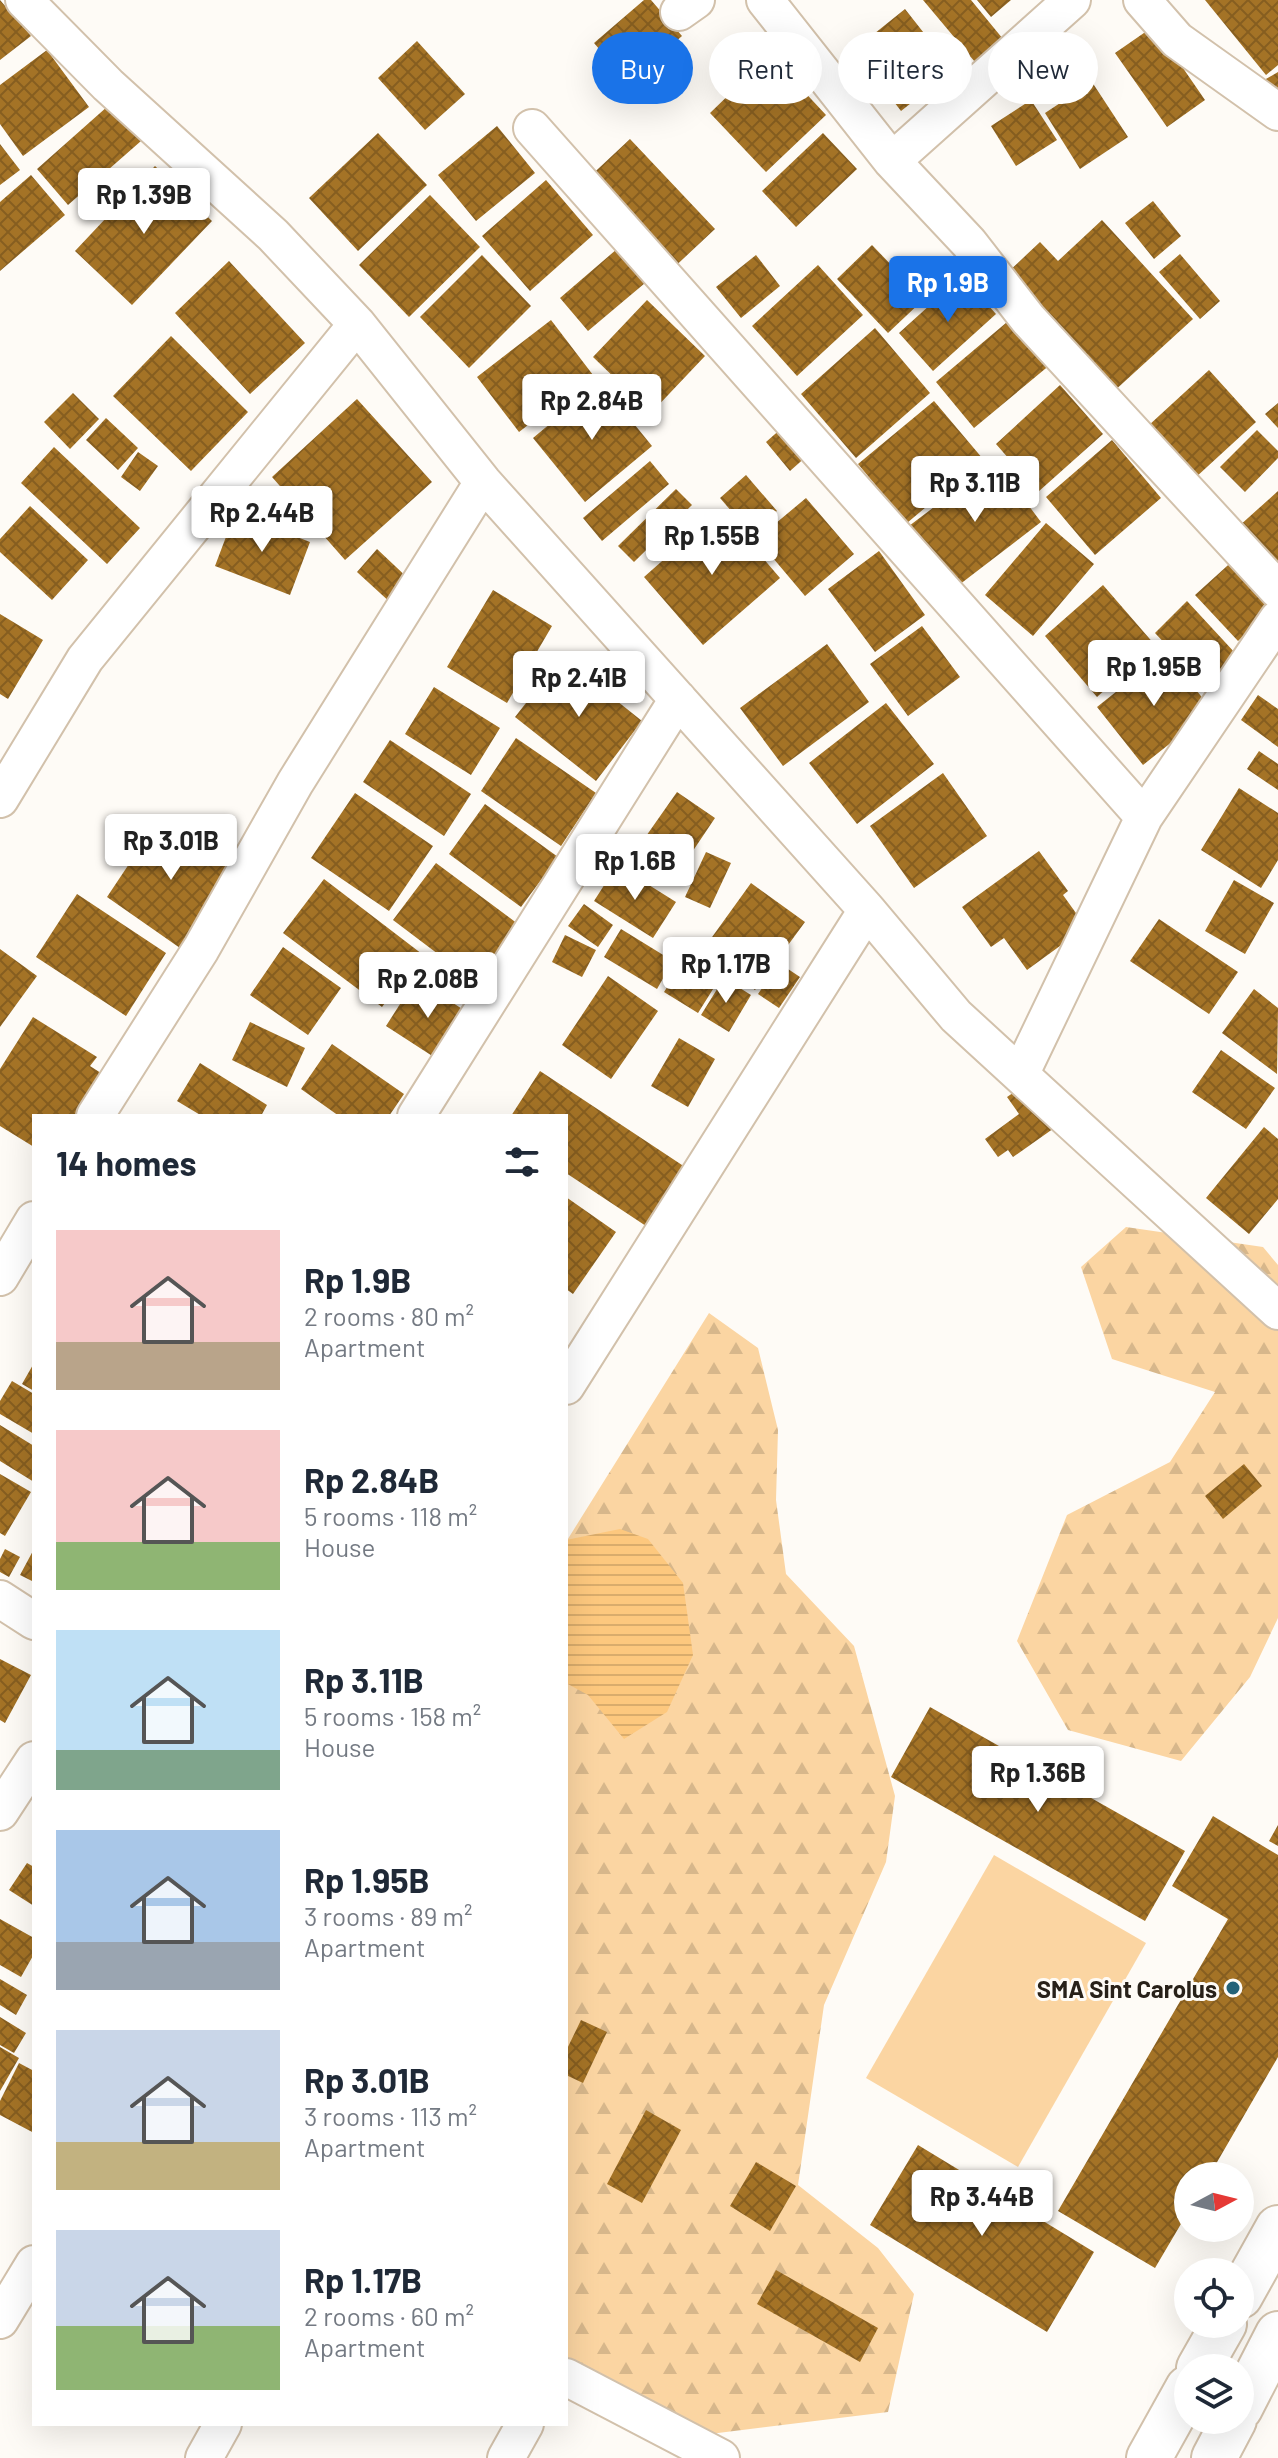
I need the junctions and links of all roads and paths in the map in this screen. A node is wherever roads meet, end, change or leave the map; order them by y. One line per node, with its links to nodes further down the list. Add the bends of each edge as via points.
1 (24, 0): 8 (street, via 108,85 273,235)
2 (765, 0): 7 (street)
3 (1072, 0): 7 (street)
4 (1142, 0): 5 (street, via 1177,40)
5 (1278, 112)
6 (532, 128): 14 (street)
7 (892, 161): 10 (street, via 969,243 1028,319)
8 (357, 324): 9 (street); 13 (street, via 85,659)
9 (483, 482): 12 (street); 17 (street)
10 (1278, 590)
11 (1278, 619): 14 (street)
12 (678, 699): 15 (street); 18 (street)
13 (0, 799)
14 (1144, 817): 16 (street)
15 (867, 910): 16 (street, via 956,1016); 22 (street)
16 (1021, 1073): 21 (street)
17 (96, 1114)
18 (417, 1114)
19 (32, 1223): 20 (street)
20 (0, 1277)
21 (1278, 1311)
22 (568, 1383)
23 (0, 1599): 24 (street)
24 (32, 1620)
25 (32, 1763): 26 (street)
26 (0, 1812)
27 (1278, 2228): 29 (street)
28 (32, 2267): 30 (street)
29 (1254, 2271)
30 (0, 2320)
31 (1278, 2334): 33 (street)
32 (568, 2378): 40 (street)
33 (1254, 2381)
34 (1174, 2413): 41 (street)
35 (222, 2426): 38 (street)
36 (524, 2426): 39 (street)
37 (1227, 2434): 42 (street)
38 (204, 2458)
39 (506, 2458)
40 (721, 2458)
41 (1149, 2458)
42 (1214, 2458)

